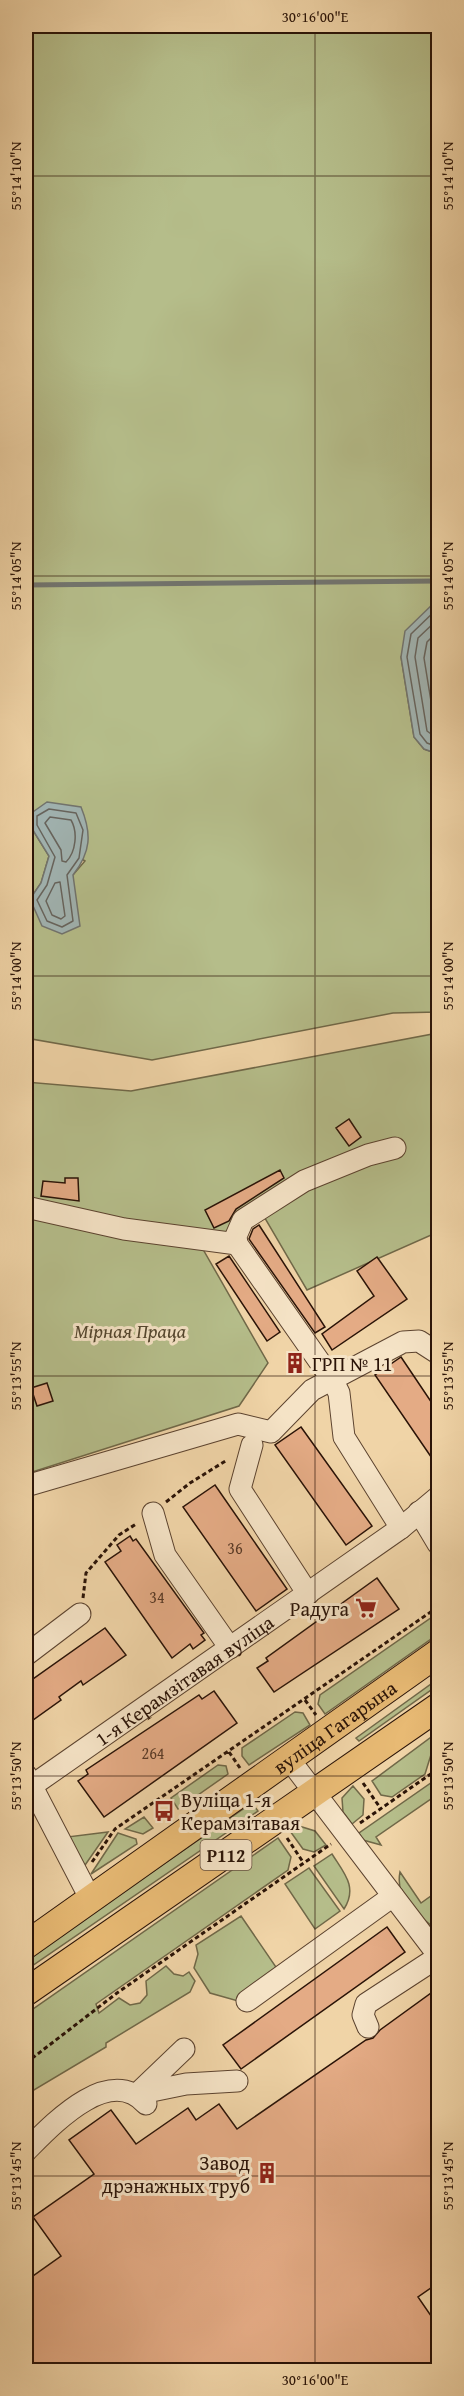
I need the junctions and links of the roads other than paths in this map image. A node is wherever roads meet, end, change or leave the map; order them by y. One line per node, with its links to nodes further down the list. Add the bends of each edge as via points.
1 (395, 1148): 3 (street, via 304,1181 243,1220 238,1227)
2 (26, 1207): 3 (street, via 124,1229)
3 (237, 1244): 5 (street)
4 (438, 1353): 5 (street, via 419,1341 403,1342)
5 (333, 1381): 7 (street, via 312,1390 271,1432 238,1424); 11 (street, via 339,1393 344,1437)
6 (252, 1445): 13 (street, via 240,1489)
7 (26, 1485)
8 (438, 1497): 9 (street, 1-я Керамзітавая вуліца)
9 (419, 1512): 11 (street, 1-я Керамзітавая вуліца); 12 (street)
10 (153, 1513): 15 (street, via 165,1555)
11 (401, 1528): 13 (street, 1-я Керамзітавая вуліца)
12 (438, 1544)
13 (308, 1594): 15 (street, 1-я Керамзітавая вуліца)
14 (80, 1614): 17 (street)
15 (230, 1648): 20 (street, 1-я Керамзітавая вуліца)
16 (438, 1653): 19 (main road, вуліца Гагарына / Р112)
17 (26, 1655)
18 (438, 1707): 21 (main road, Р112)
19 (289, 1759): 21 (street); 22 (main road, вуліца Гагарына / Р112)
20 (29, 1779): 22 (street, 1-я Керамзітавая вуліца)
21 (314, 1794): 23 (street); 26 (main road, Р112)
22 (86, 1889): 24 (main road, вуліца Гагарына / Р112)
23 (393, 1896): 25 (street); 27 (street)
24 (26, 1945)
25 (438, 1956): 28 (street, via 366,2004 363,2015)
26 (26, 1992)
27 (247, 2001)
28 (368, 2027)
29 (184, 2049): 31 (street)
30 (237, 2081): 31 (street, via 186,2084)
31 (142, 2099): 32 (street, via 123,2091 92,2096 59,2119)
32 (26, 2151)

